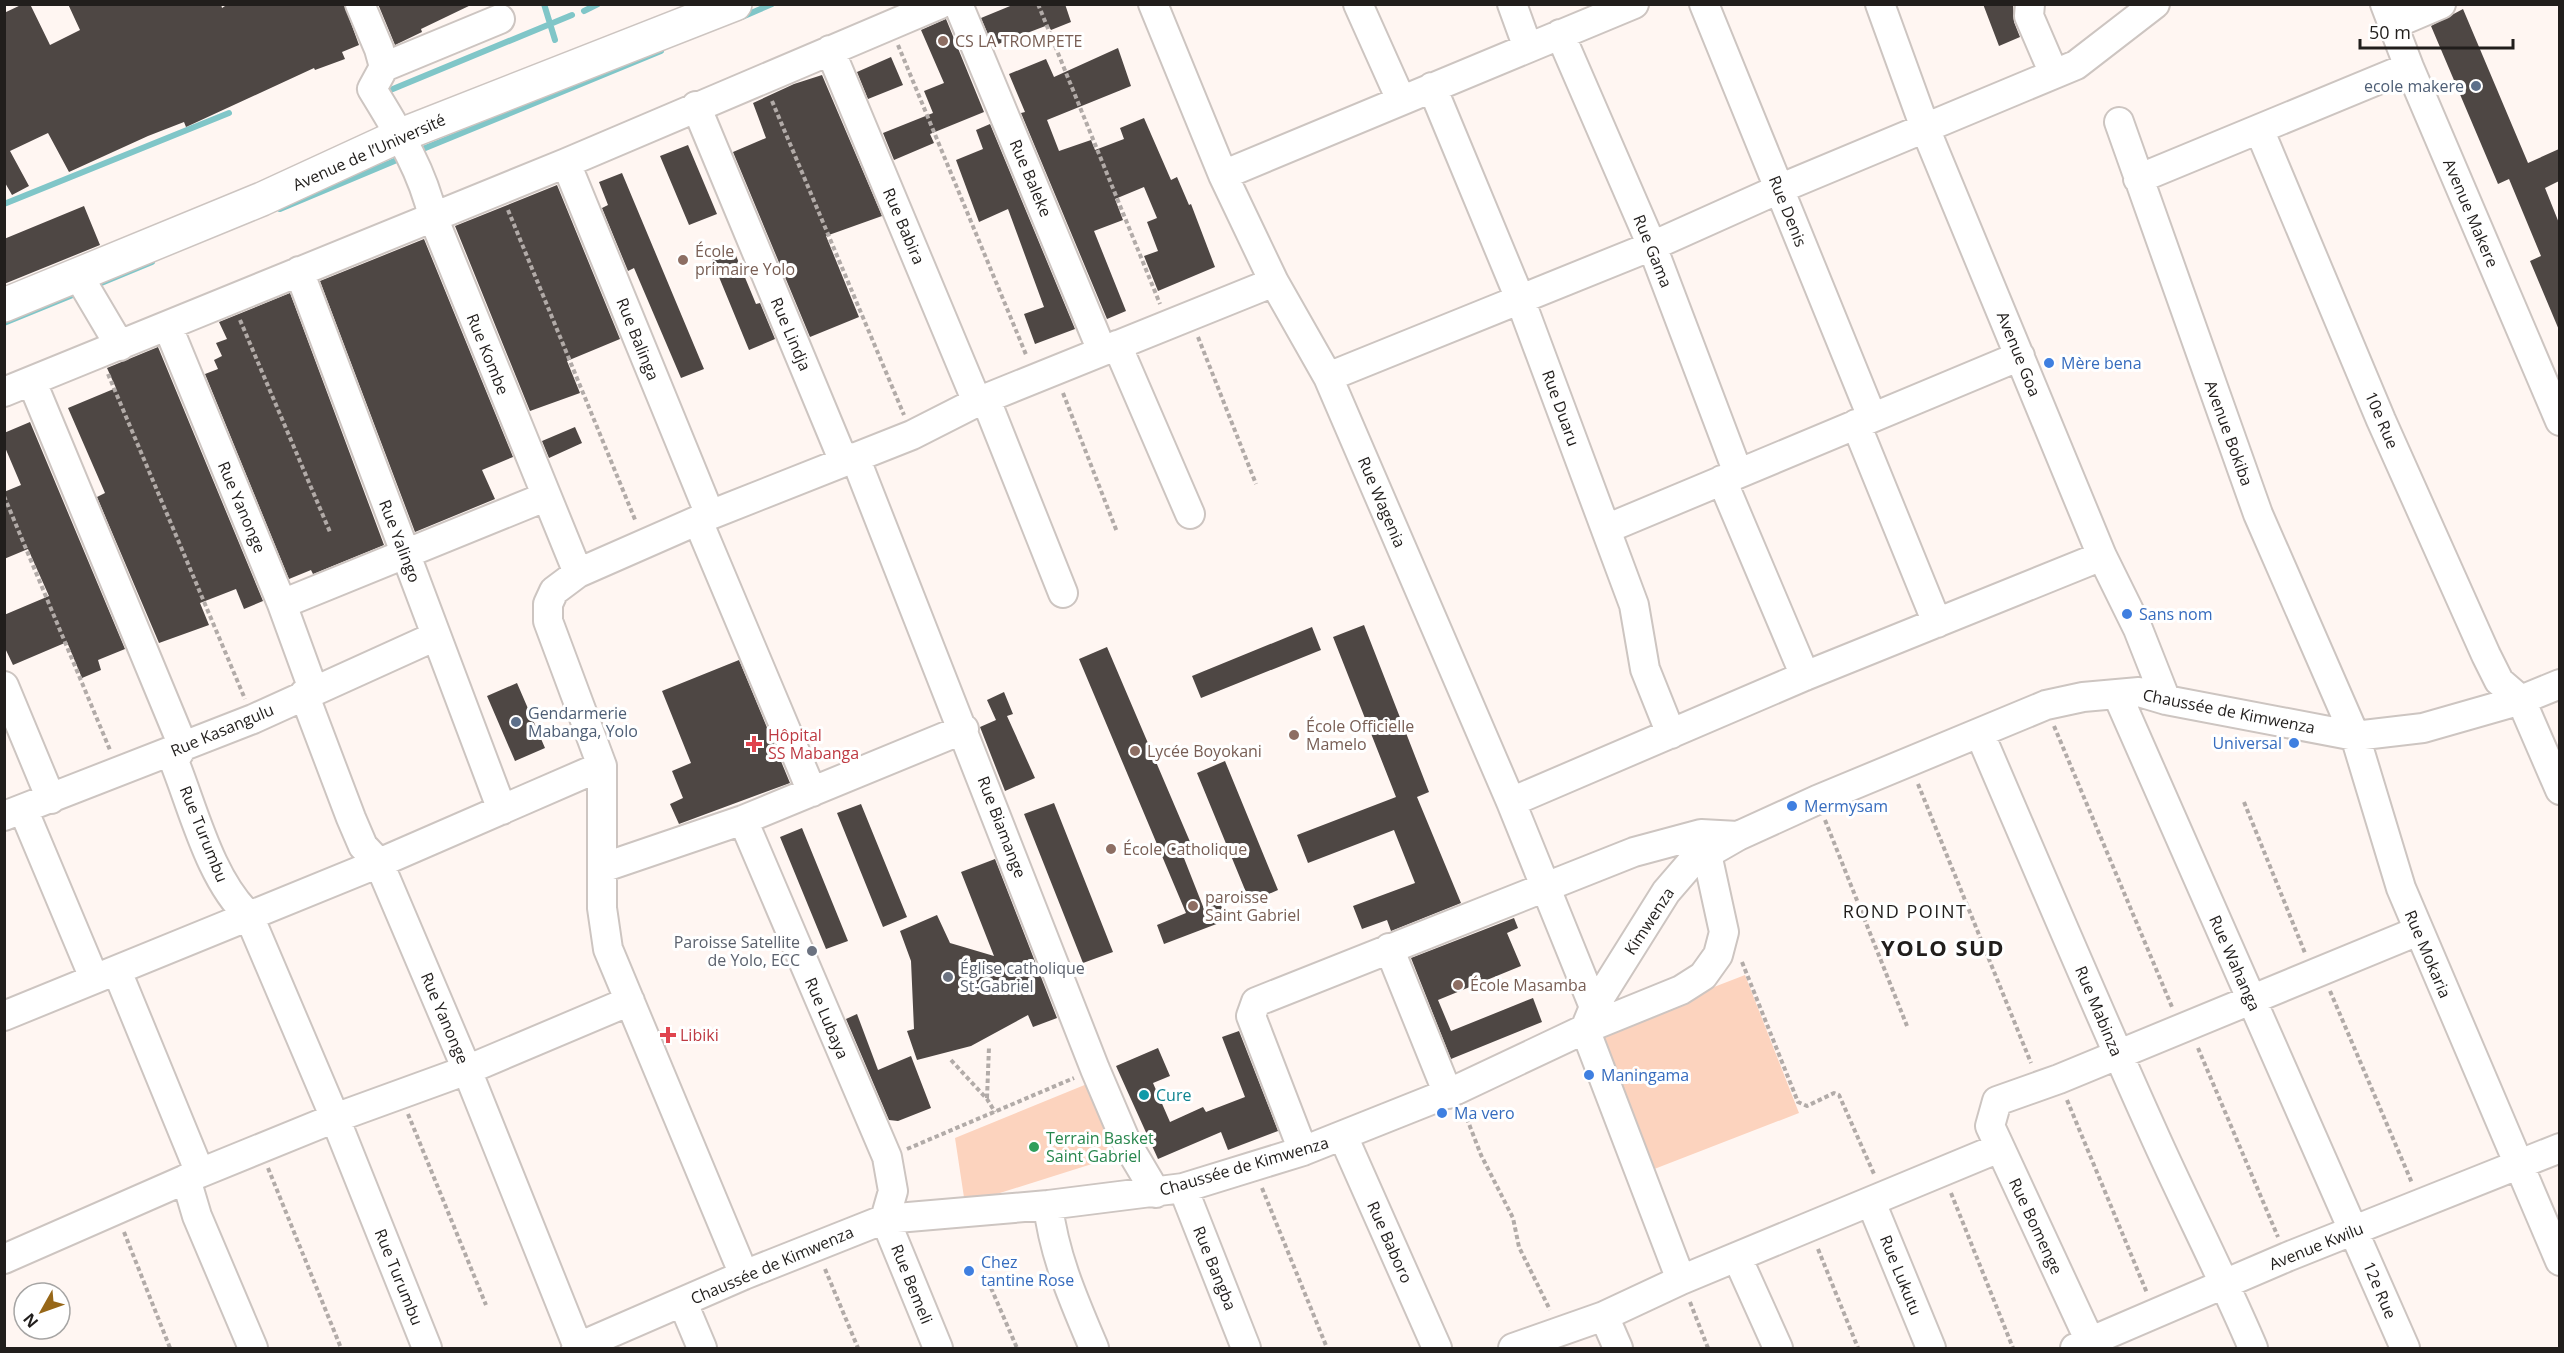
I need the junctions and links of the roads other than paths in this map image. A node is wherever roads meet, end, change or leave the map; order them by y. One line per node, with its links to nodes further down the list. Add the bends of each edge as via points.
1 (360, 4): 19 (street)
2 (735, 4): 28 (main road, Avenue de l’Université)
3 (940, 4): 18 (street)
4 (958, 4): 41 (street, Rue Baleke)
5 (1153, 4): 30 (street, Rue Wagenia)
6 (1358, 4): 23 (street)
7 (1512, 4): 17 (street)
8 (1634, 4): 16 (street)
9 (1704, 4): 32 (street, Rue Denis)
10 (1880, 4): 26 (street, Avenue Goa)
11 (2030, 4): 21 (street, via 2029,16)
12 (2155, 4): 21 (street, via 2092,54)
13 (2442, 4): 14 (street)
14 (2390, 14): 20 (street, Avenue Makere)
15 (500, 19): 19 (street)
16 (1560, 34): 17 (street); 34 (street, Rue Gama)
17 (1528, 48): 22 (street)
18 (830, 50): 24 (street); 47 (street, Rue Babira)
19 (384, 67): 28 (street, Rue Kombe, via 372,89)
20 (2409, 67): 27 (street); 49 (street, Avenue Makere)
21 (2054, 74): 26 (street)
22 (1432, 87): 23 (street); 38 (street, Rue Duaru)
23 (1401, 100): 30 (street)
24 (696, 106): 29 (street); 50 (street, Rue Lindja)
25 (2119, 123): 31 (street, Avenue Bokiba)
26 (1925, 128): 32 (street); 43 (street, Avenue Goa)
27 (2259, 129): 31 (street); 69 (street, 10e Rue, via 2486,655 2499,681)
28 (401, 135): 33 (street, Rue Kombe, via 426,188); 36 (main road, Avenue de l’Université, via 262,199)
29 (566, 163): 33 (street); 54 (street, Rue Balinga)
30 (1223, 176): 37 (street, Rue Wagenia)
31 (2138, 178): 73 (street, Avenue Bokiba, via 2258,514)
32 (1779, 189): 34 (street); 48 (street, Rue Denis)
33 (433, 217): 35 (street); 52 (street, Rue Kombe)
34 (1652, 246): 38 (street); 51 (street, Rue Gama)
35 (299, 271): 40 (street); 56 (street, Rue Yalingo)
36 (78, 275): 39 (main road, Avenue de l’Université); 42 (street)
37 (1274, 282): 41 (street); 44 (street, Rue Wagenia)
38 (1520, 299): 44 (street); 55 (street, Rue Duaru)
39 (4, 305)
40 (168, 327): 42 (street); 60 (street, Rue Yanonge)
41 (1110, 348): 47 (street); 53 (street, Rue Baleke)
42 (110, 350): 45 (street)
43 (2020, 356): 48 (street); 57 (street, Avenue Goa)
44 (1328, 377): 79 (street, Rue Wagenia)
45 (32, 382): 46 (street); 74 (street)
46 (4, 392)
47 (982, 401): 50 (street); 59 (street, Rue Babira)
48 (1864, 420): 51 (street); 61 (street, Rue Denis)
49 (2559, 421)
50 (850, 459): 54 (street); 70 (street, Rue Biamange)
51 (1730, 476): 55 (street); 63 (street, Rue Gama)
52 (545, 497): 56 (street); 58 (street, Rue Kombe)
53 (1190, 514)
54 (704, 518): 58 (street); 77 (street, Rue Balinga)
55 (1606, 529): 71 (street, Rue Duaru, via 1634,605 1645,669)
56 (405, 554): 60 (street); 62 (street, Rue Yalingo)
57 (2102, 556): 61 (street); 68 (street, Avenue Goa, via 2138,629)
58 (578, 573): 75 (street, via 554,591 548,604 548,621)
59 (1064, 593)
60 (282, 604): 66 (street, Rue Yanonge)
61 (1937, 623): 63 (street)
62 (436, 636): 66 (street, Rue Kasangulu); 80 (street, Rue Yalingo)
63 (1805, 676): 71 (street)
64 (2559, 684): 69 (street, Chaussée de Kimwenza)
65 (4, 686): 78 (street)
66 (309, 692): 74 (street, Rue Kasangulu); 85 (street, Rue Yanonge, via 351,818 363,846)
67 (2117, 694): 68 (street, Chaussée de Kimwenza, via 2139,692); 72 (street, Chaussée de Kimwenza, via 2083,696 2046,705); 92 (street, Rue Wahanga)
68 (2166, 700): 73 (street, Chaussée de Kimwenza)
69 (2521, 700): 73 (street, Chaussée de Kimwenza, via 2423,728); 76 (street)
70 (964, 729): 77 (street); 106 (street, Rue Biamange, via 1127,1144)
71 (1671, 734): 79 (street)
72 (1980, 734): 83 (street, Chaussée de Kimwenza); 96 (street, Rue Mabinza)
73 (2355, 736): 89 (street, Rue Mokaria)
74 (183, 746): 78 (street, Rue Kasangulu); 88 (street, Rue Turumbu, via 174,761 220,878 233,901)
75 (602, 766): 80 (street); 86 (street)
76 (2559, 790)
77 (812, 792): 82 (street)
78 (51, 799): 81 (street, Rue Kasangulu)
79 (1511, 802): 87 (street, Rue Wagenia)
80 (502, 810): 85 (street)
81 (14, 812): 91 (street)
82 (743, 820): 86 (street); 109 (street, Rue Lubaya, via 887,1157 893,1191)
83 (1738, 836): 84 (street, Kimwenza); 87 (street, via 1701,834 1675,839)
84 (1707, 854): 95 (street, Kimwenza, via 1691,863 1666,892); 95 (street, Chaussée de Kimwenza, via 1724,932 1718,955 1703,976 1682,990)
85 (379, 863): 88 (street); 97 (street, Rue Yanonge)
86 (602, 868): 93 (street, via 603,928)
87 (1544, 887): 90 (street); 95 (street, Rue Wagenia)
88 (249, 916): 91 (street); 99 (street, Rue Turumbu)
89 (2418, 931): 92 (street); 104 (street, Rue Mokaria)
90 (1389, 948): 98 (street); 103 (street, via 1266,996 1252,1008 1251,1016)
91 (106, 975): 94 (street); 105 (street)
92 (2251, 999): 96 (street); 110 (street, Rue Wahanga)
93 (630, 1001): 97 (street); 114 (street)
94 (4, 1016)
95 (1590, 1018): 98 (street, Chaussée de Kimwenza); 115 (street, Rue Wagenia)
96 (2117, 1054): 101 (street, Rue Bomenge, via 1997,1101 1990,1126); 116 (street, Rue Mabinza, via 2199,1237)
97 (467, 1070): 99 (street); 120 (street, Rue Yanonge)
98 (1452, 1092): 100 (street, Chaussée de Kimwenza)
99 (335, 1118): 105 (street); 122 (street, Rue Turumbu)
100 (1343, 1136): 103 (street, Chaussée de Kimwenza); 127 (street, Rue Baboro)
101 (1999, 1148): 107 (street); 119 (street, Rue Bomenge)
102 (2559, 1148): 104 (street, Avenue Kwilu)
103 (1303, 1151): 106 (street, Chaussée de Kimwenza)
104 (2517, 1166): 110 (street, Avenue Kwilu); 113 (street, Rue Mokaria)
105 (193, 1176): 112 (street); 121 (street, via 197,1216)
106 (1169, 1190): 108 (street, Chaussée de Kimwenza); 126 (street, Rue Bangba)
107 (1877, 1199): 111 (street); 131 (street, Rue Lukutu)
108 (1048, 1204): 109 (street, Chaussée de Kimwenza); 125 (street, via 1062,1270)
109 (885, 1219): 114 (street, Chaussée de Kimwenza); 124 (street, Rue Bemeli)
110 (2354, 1231): 116 (street, Avenue Kwilu); 133 (street, 12e Rue)
111 (1737, 1257): 115 (street); 130 (street)
112 (4, 1259)
113 (2559, 1261)
114 (744, 1275): 117 (street, Chaussée de Kimwenza)
115 (1681, 1280): 118 (street)
116 (2226, 1284): 119 (street, Avenue Kwilu); 132 (street, Rue Mabinza)
117 (683, 1303): 120 (street, Chaussée de Kimwenza); 123 (street)
118 (1604, 1316): 128 (street); 129 (street)
119 (2086, 1346)
120 (584, 1347)
121 (253, 1348)
122 (428, 1348)
123 (702, 1348)
124 (938, 1348)
125 (1094, 1348)
126 (1246, 1348)
127 (1437, 1348)
128 (1514, 1348)
129 (1618, 1348)
130 (1778, 1348)
131 (1931, 1348)
132 (2253, 1348)
133 (2405, 1348)

